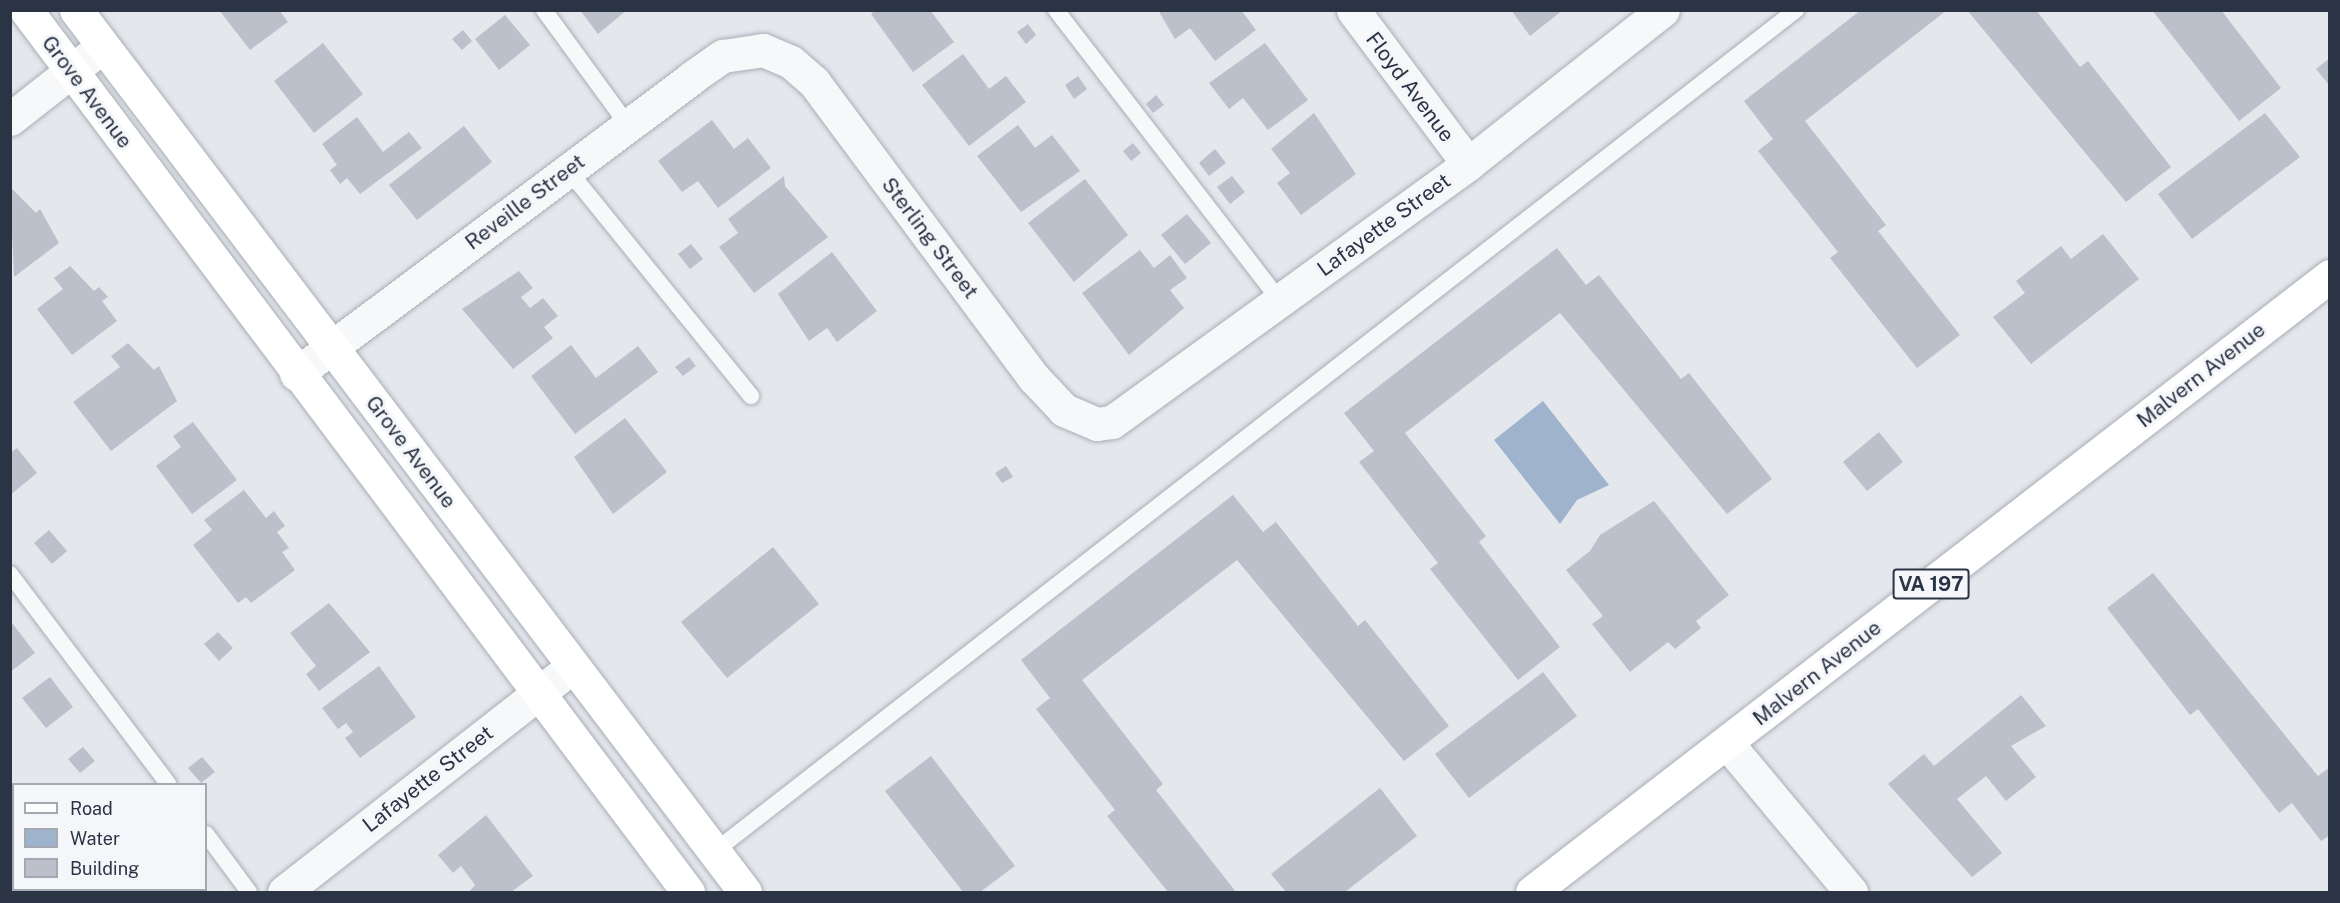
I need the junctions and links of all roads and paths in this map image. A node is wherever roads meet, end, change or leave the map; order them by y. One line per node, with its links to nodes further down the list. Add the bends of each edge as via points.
1 (26, 10): 10 (main road, Grove Avenue)
2 (76, 10): 8 (main road, Grove Avenue)
3 (544, 10): 12 (lane)
4 (1056, 10): 16 (lane)
5 (1353, 10): 13 (street, Floyd Avenue)
6 (1663, 10): 13 (street, Lafayette Street)
7 (1796, 10): 27 (lane)
8 (103, 46): 10 (street); 17 (main road, Grove Avenue)
9 (763, 50): 12 (street, Reveille Street, via 723,56); 20 (street, Sterling Street, via 791,62 814,82 1034,378 1064,410)
10 (72, 71): 11 (street); 18 (main road, Grove Avenue)
11 (10, 118)
12 (628, 125): 14 (street, Reveille Street)
13 (1468, 164): 16 (street, Lafayette Street)
14 (568, 170): 17 (street, Reveille Street); 19 (lane)
15 (2330, 276): 24 (main road, Malvern Avenue / VA 197)
16 (1281, 302): 20 (street, Lafayette Street, via 1124,416)
17 (332, 347): 18 (street, Reveille Street); 22 (main road, Grove Avenue)
18 (296, 374): 23 (main road, Grove Avenue)
19 (751, 396)
20 (1097, 424)
21 (10, 574): 25 (lane)
22 (572, 667): 23 (street, Lafayette Street); 27 (main road, Grove Avenue)
23 (538, 693): 29 (street, Lafayette Street); 30 (main road, Grove Avenue)
24 (1727, 742): 32 (main road, Malvern Avenue / VA 197); 33 (street)
25 (167, 783)
26 (207, 835): 28 (lane)
27 (715, 851): 31 (main road, Grove Avenue)
28 (249, 892)
29 (284, 892)
30 (688, 892)
31 (745, 892)
32 (1532, 892)
33 (1851, 892)

